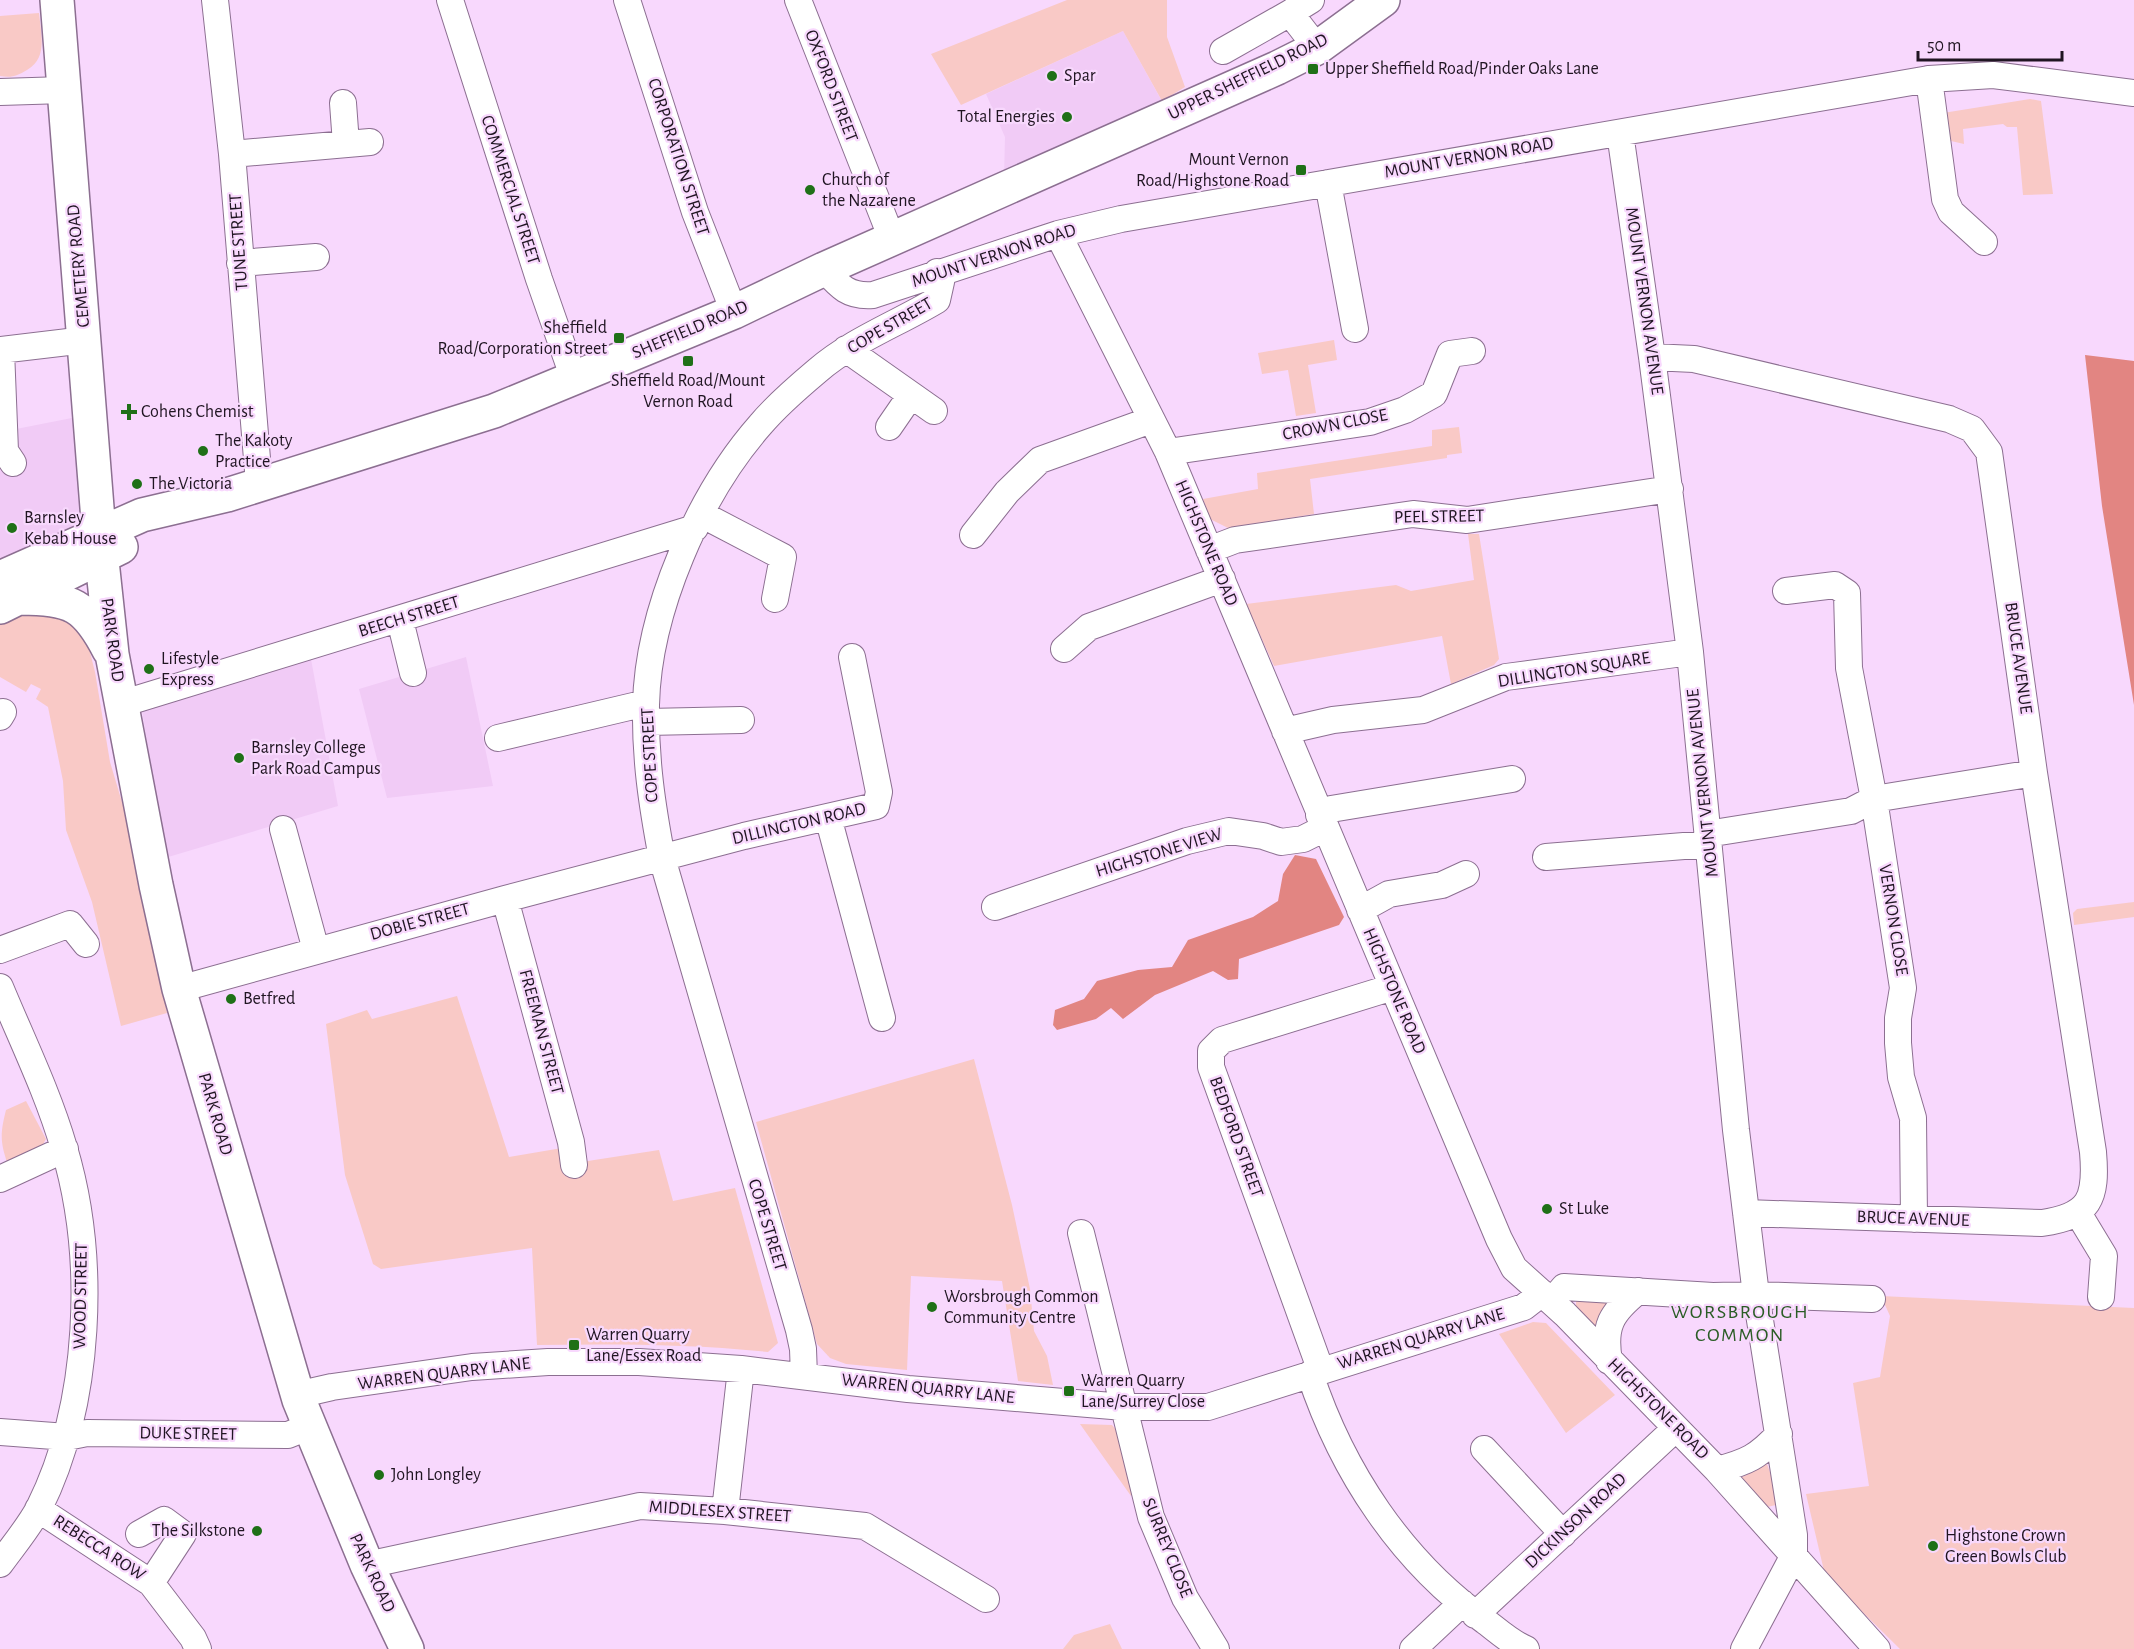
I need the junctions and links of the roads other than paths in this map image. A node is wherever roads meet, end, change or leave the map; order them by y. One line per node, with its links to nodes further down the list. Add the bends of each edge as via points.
1 (57, 0): 11 (highway, CEMETERY ROAD)
2 (215, 0): 17 (street, TUNE STREET)
3 (450, 0): 33 (street, COMMERCIAL STREET)
4 (627, 0): 26 (street, CORPORATION STREET, via 695,212)
5 (798, 0): 20 (street, OXFORD STREET)
6 (1383, 0): 8 (highway, UPPER SHEFFIELD ROAD)
7 (1301, 6): 8 (street); 9 (street)
8 (1317, 48): 15 (highway, UPPER SHEFFIELD ROAD)
9 (1223, 51)
10 (1929, 79): 13 (street, MOUNT VERNON ROAD, via 1993,75); 16 (street, MOUNT VERNON ROAD); 21 (street, via 1945,199 1951,212)
11 (64, 90): 12 (street); 28 (highway, CEMETERY ROAD)
12 (0, 92)
13 (2134, 93)
14 (342, 103): 17 (street, via 358,143)
15 (1139, 130): 20 (highway, SHEFFIELD ROAD)
16 (1620, 133): 18 (street, MOUNT VERNON ROAD); 32 (street, MOUNT VERNON AVENUE)
17 (232, 154): 23 (street, TUNE STREET)
18 (1328, 183): 19 (street, MOUNT VERNON ROAD, via 1121,219); 27 (street)
19 (1058, 234): 25 (street, MOUNT VERNON ROAD); 36 (street, HIGHSTONE ROAD)
20 (892, 239): 24 (highway, SHEFFIELD ROAD)
21 (1984, 242)
22 (316, 257): 23 (street)
23 (240, 263): 40 (street, TUNE STREET)
24 (824, 269): 25 (street, MOUNT VERNON ROAD, via 846,291 863,296); 26 (highway, SHEFFIELD ROAD)
25 (937, 272): 29 (street, COPE STREET, via 941,282 937,300)
26 (734, 312): 33 (highway, SHEFFIELD ROAD)
27 (1355, 329)
28 (85, 340): 30 (street); 44 (highway, CEMETERY ROAD)
29 (846, 349): 34 (street); 42 (street, COPE STREET, via 761,424 721,479)
30 (0, 350): 39 (street, via 6,451)
31 (1472, 351): 38 (street, CROWN CLOSE, via 1450,354 1434,394 1405,410 1370,422)
32 (1652, 357): 41 (street, MOUNT VERNON AVENUE); 61 (street, BRUCE AVENUE, via 1694,359 1949,419 1972,429 1989,452)
33 (574, 379): 40 (highway, SHEFFIELD ROAD, via 494,411)
34 (911, 395): 35 (street); 37 (street)
35 (934, 411)
36 (1151, 420): 38 (street, HIGHSTONE ROAD); 43 (street, via 1040,460 1007,492)
37 (889, 427)
38 (1168, 452): 45 (street, HIGHSTONE ROAD)
39 (13, 464)
40 (261, 483): 44 (highway, SHEFFIELD ROAD)
41 (1670, 489): 45 (street, PEEL STREET, via 1467,520 1413,514 1235,540); 52 (street, MOUNT VERNON AVENUE)
42 (698, 521): 49 (street, via 783,557); 50 (street, BEECH STREET); 57 (street, COPE STREET, via 664,601 654,643)
43 (973, 535)
44 (100, 545): 48 (highway, SHEFFIELD ROAD); 53 (highway, PARK ROAD)
45 (1209, 550): 46 (street, HIGHSTONE ROAD)
46 (1222, 579): 51 (street, via 1089,627); 59 (street, HIGHSTONE ROAD)
47 (1786, 591): 63 (street, VERNON CLOSE, via 1835,585 1847,593 1849,668)
48 (7, 594): 53 (highway, via 74,604 97,625)
49 (776, 599)
50 (400, 620): 55 (street); 56 (street, BEECH STREET)
51 (1064, 649)
52 (1690, 652): 59 (street, DILLINGTON SQUARE, via 1506,677 1423,710 1333,720); 67 (street, MOUNT VERNON AVENUE)
53 (112, 654): 56 (highway, PARK ROAD)
54 (852, 657): 64 (street, DILLINGTON ROAD, via 879,792 876,807)
55 (413, 673)
56 (121, 704): 79 (highway, PARK ROAD)
57 (646, 712): 58 (street); 60 (street); 69 (street, COPE STREET, via 648,784)
58 (741, 720)
59 (1285, 731): 65 (street, HIGHSTONE ROAD)
60 (498, 738)
61 (2034, 773): 63 (street); 85 (street, BRUCE AVENUE, via 2096,1178 2091,1197)
62 (1512, 779): 65 (street, HIGHSTONE VIEW, via 1331,809)
63 (1874, 799): 67 (street, via 1851,811); 86 (street, VERNON CLOSE, via 1903,988 1898,1043 1901,1077 1913,1118)
64 (828, 817): 69 (street, DILLINGTON ROAD); 80 (street)
65 (1322, 822): 72 (street, HIGHSTONE VIEW, via 1303,839 1281,842 1229,831 1186,841); 73 (street, HIGHSTONE ROAD)
66 (283, 830): 76 (street)
67 (1708, 839): 68 (street); 84 (street, MOUNT VERNON AVENUE)
68 (1546, 857)
69 (662, 858): 71 (street, DOBIE STREET); 96 (street, COPE STREET, via 799,1330)
70 (1466, 874): 73 (street, via 1442,885 1389,894)
71 (505, 898): 76 (street, DOBIE STREET); 82 (street, FREEMAN STREET)
72 (995, 907)
73 (1360, 910): 78 (street, HIGHSTONE ROAD)
74 (86, 944): 75 (street, via 70,924)
75 (0, 950)
76 (316, 950): 79 (street, DOBIE STREET)
77 (0, 987): 81 (street, WOOD STREET)
78 (1393, 987): 90 (street, HIGHSTONE ROAD, via 1499,1239 1514,1268); 95 (street, BEDFORD STREET, via 1222,1040 1211,1051 1211,1067)
79 (179, 989): 98 (highway, PARK ROAD)
80 (882, 1018)
81 (65, 1149): 83 (street); 102 (street, WOOD STREET, via 85,1249 81,1350)
82 (574, 1165)
83 (0, 1179)
84 (1746, 1213): 86 (street, BRUCE AVENUE); 89 (street, MOUNT VERNON AVENUE)
85 (2078, 1213): 86 (street, BRUCE AVENUE, via 2065,1220 2042,1223); 91 (street, via 2104,1256)
86 (1914, 1218)
87 (1081, 1233): 97 (street, SURREY CLOSE)
88 (1638, 1291): 89 (street); 90 (street, WARREN QUARRY LANE, via 1564,1287); 93 (street, via 1620,1306 1609,1325 1605,1338)
89 (1756, 1295): 92 (street); 101 (street, MOUNT VERNON AVENUE)
90 (1547, 1297): 93 (street, HIGHSTONE ROAD); 95 (street, WARREN QUARRY LANE)
91 (2101, 1297)
92 (1872, 1299)
93 (1609, 1361): 99 (street, HIGHSTONE ROAD)
94 (741, 1369): 96 (street, WARREN QUARRY LANE); 98 (street, WARREN QUARRY LANE, via 639,1362 517,1364 310,1392); 106 (street)
95 (1316, 1372): 97 (street, WARREN QUARRY LANE, via 1208,1407); 114 (street, BEDFORD STREET, via 1344,1456 1383,1520 1429,1575)
96 (804, 1376): 97 (street, WARREN QUARRY LANE)
97 (1124, 1407): 117 (street, SURREY CLOSE, via 1151,1517 1185,1598)
98 (303, 1413): 102 (street, DUKE STREET, via 288,1435 87,1433); 111 (highway, PARK ROAD)
99 (1676, 1428): 104 (street, HIGHSTONE ROAD); 108 (street, DICKINSON ROAD)
100 (0, 1432): 102 (street, DUKE STREET)
101 (1779, 1434): 104 (street, via 1761,1454); 109 (street, MOUNT VERNON AVENUE)
102 (67, 1437): 105 (street, WOOD STREET)
103 (1484, 1449): 108 (street)
104 (1717, 1470): 109 (street, HIGHSTONE ROAD)
105 (38, 1509): 110 (street, WOOD STREET); 112 (street, REBECCA ROW)
106 (725, 1510): 111 (street, MIDDLESEX STREET, via 640,1506); 113 (street, MIDDLESEX STREET, via 865,1526)
107 (139, 1533): 112 (street, via 164,1520 183,1534)
108 (1563, 1534): 114 (street, DICKINSON ROAD)
109 (1794, 1555): 120 (street); 121 (street, HIGHSTONE ROAD)
110 (0, 1564)
111 (367, 1565): 116 (highway, PARK ROAD)
112 (151, 1583): 115 (street, REBECCA ROW, via 194,1638)
113 (986, 1599)
114 (1469, 1609): 118 (street, DICKINSON ROAD); 119 (street, BEDFORD STREET)
115 (198, 1649)
116 (407, 1649)
117 (1216, 1649)
118 (1413, 1649)
119 (1526, 1649)
120 (1744, 1649)
121 (1877, 1649)

